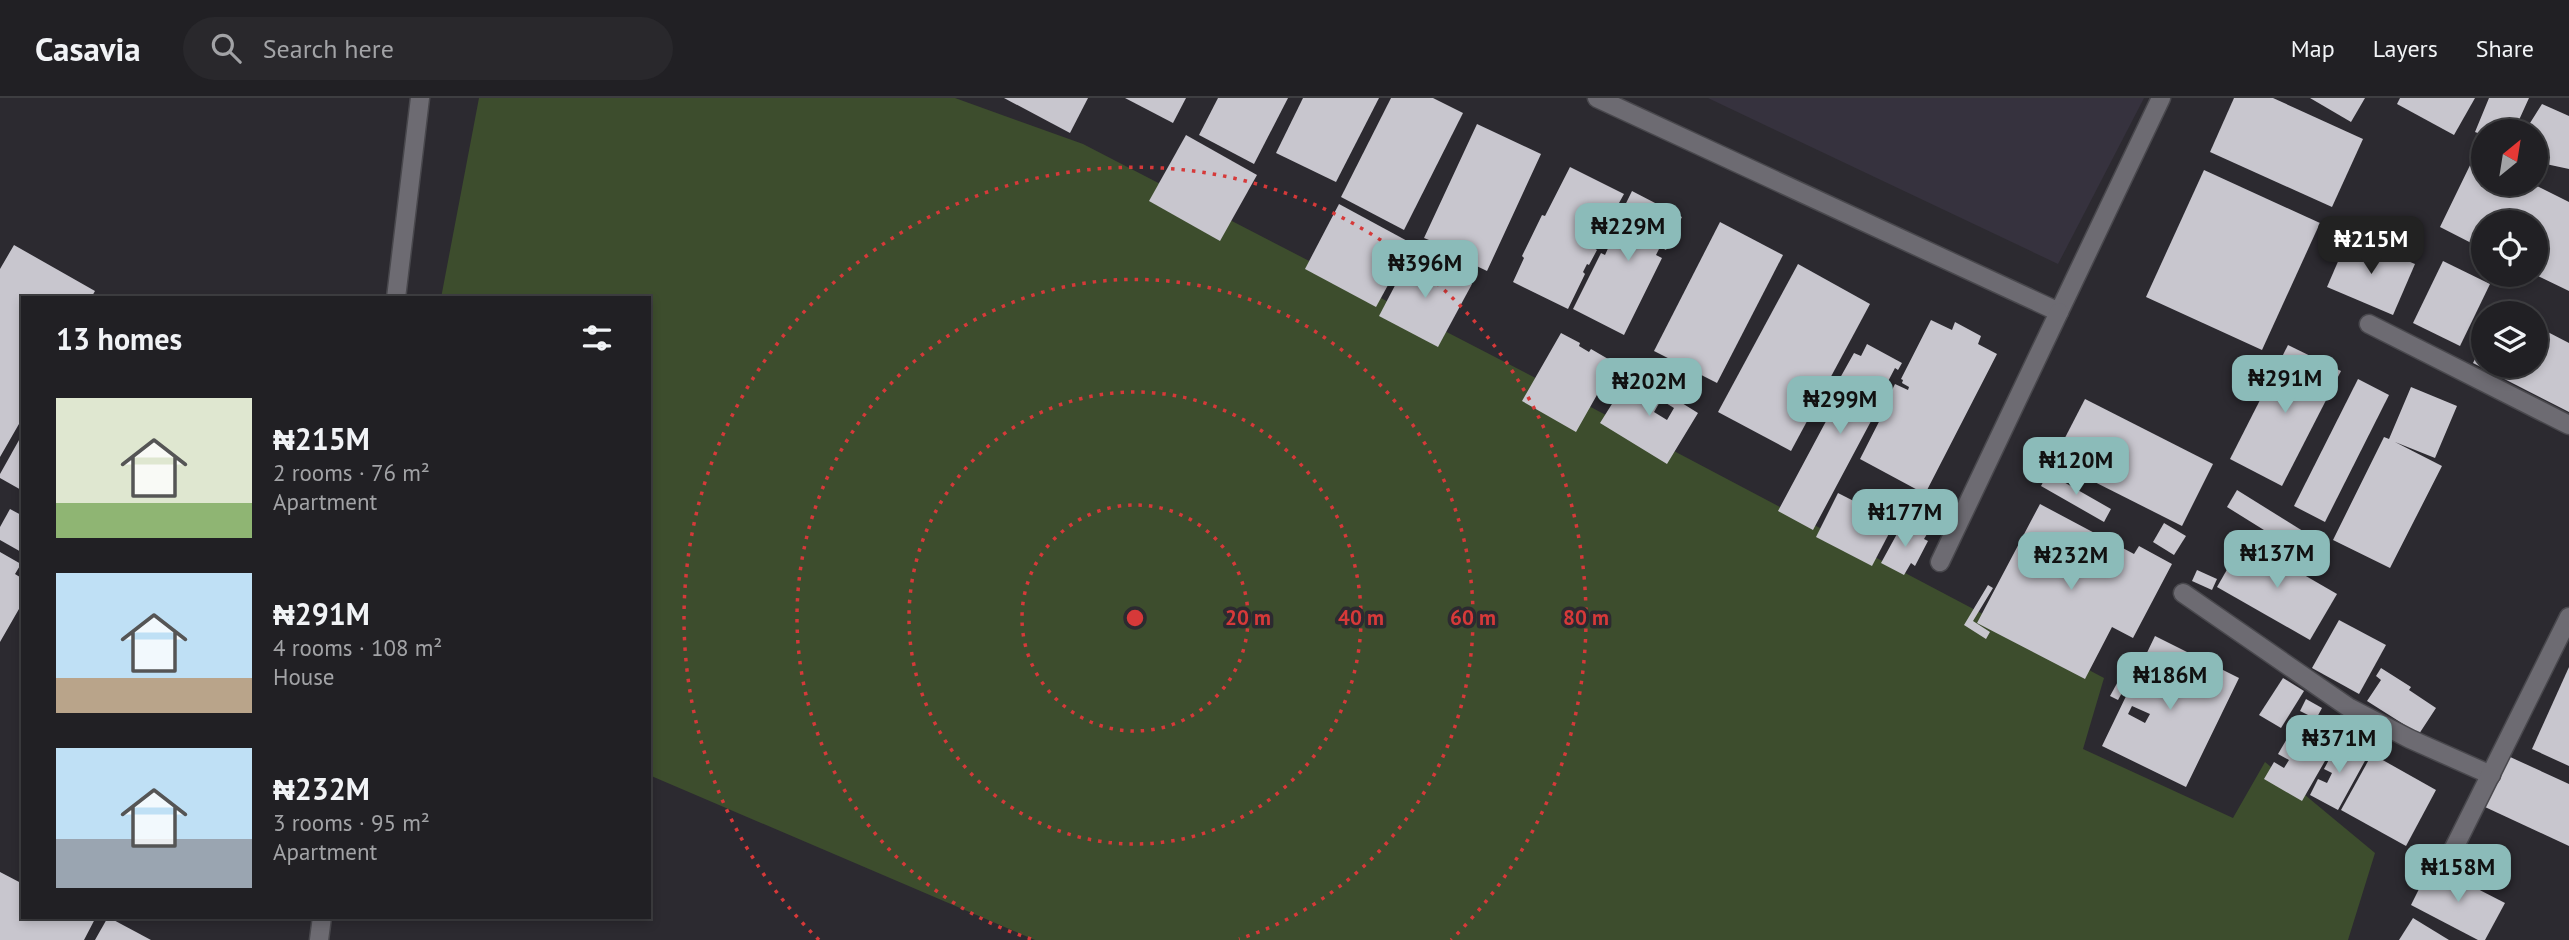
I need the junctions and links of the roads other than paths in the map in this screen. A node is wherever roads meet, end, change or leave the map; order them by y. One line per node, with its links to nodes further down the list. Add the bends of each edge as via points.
1 (420, 98): 4 (street)
2 (1597, 98): 5 (street)
3 (2161, 98): 5 (street)
4 (396, 296)
5 (2059, 312): 8 (street)
6 (2369, 324): 7 (street)
7 (2569, 425)
8 (1941, 562)
9 (2183, 593): 11 (street, via 2348,707)
10 (2569, 617): 11 (street)
11 (2491, 775): 12 (street)
12 (2453, 850)
13 (322, 919): 14 (street)
14 (319, 940)

